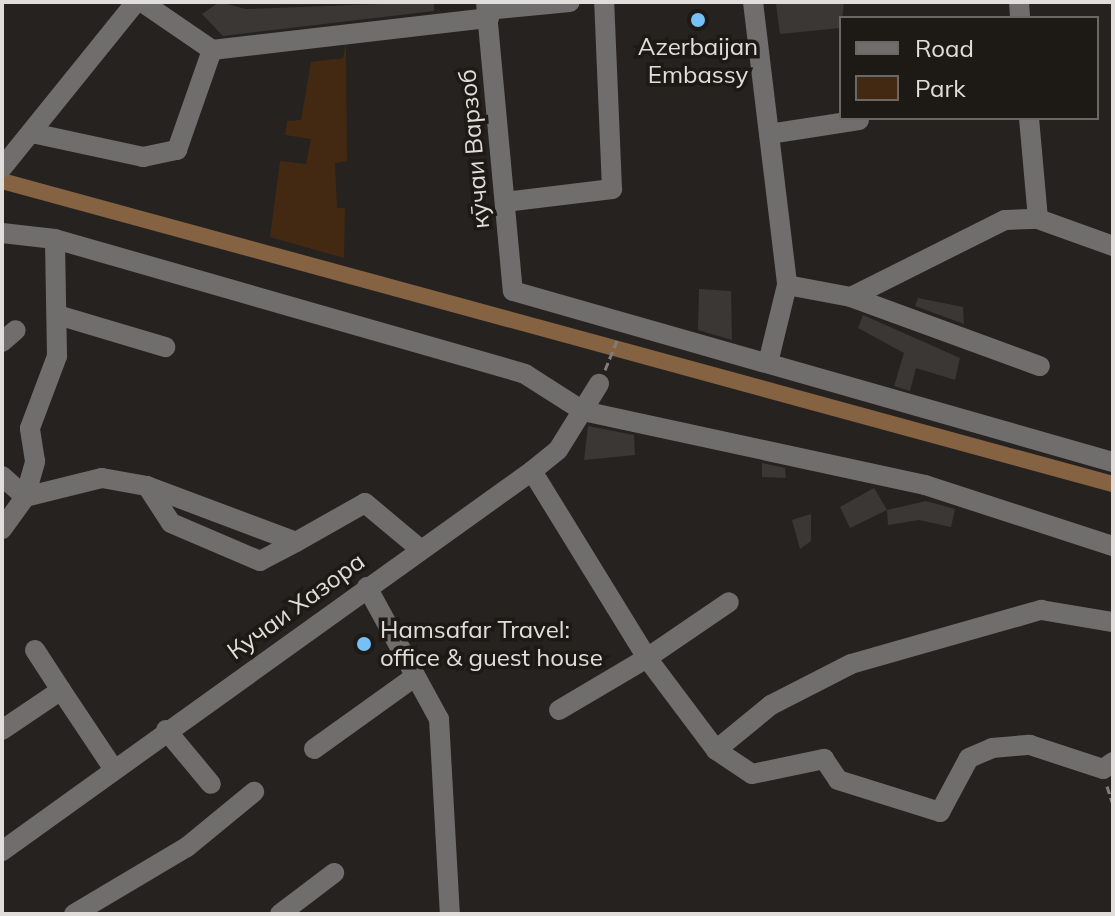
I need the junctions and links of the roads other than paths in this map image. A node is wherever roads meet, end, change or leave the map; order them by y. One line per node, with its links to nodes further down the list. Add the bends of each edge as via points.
1 (139, 2): 6 (street); 9 (street)
2 (570, 2): 5 (street)
3 (604, 2): 12 (street, via 612,189)
4 (753, 2): 10 (street)
5 (487, 10): 6 (street); 12 (street, кӯчаи Варзоб)
6 (212, 50): 9 (street, via 177,150 143,157)
7 (859, 120): 10 (street)
8 (1029, 120): 13 (street)
9 (32, 133): 11 (street)
10 (769, 134): 17 (street)
11 (2, 168)
12 (505, 202): 21 (street, кӯчаи Варзоб, via 513,291)
13 (1038, 219): 16 (street); 18 (street, via 1005,220)
14 (2, 233): 15 (street)
15 (55, 239): 19 (street); 24 (street, via 525,374)
16 (1113, 246)
17 (787, 285): 18 (street); 21 (street)
18 (851, 297): 22 (street)
19 (61, 316): 20 (street); 29 (street, via 57,356 30,428 35,461)
20 (165, 347)
21 (768, 363): 25 (street)
22 (1040, 366)
23 (599, 384): 24 (street, Кучаи Хазора)
24 (583, 411): 26 (street, Кучаи Хазора, via 558,450); 32 (street, via 925,485)
25 (1113, 462)
26 (532, 471): 33 (street, Кучаи Хазора); 38 (street)
27 (2, 476): 29 (street)
28 (147, 486): 29 (street, via 102,478); 31 (street); 31 (street, via 171,523 260,561)
29 (25, 497): 30 (street)
30 (2, 529)
31 (296, 542): 33 (street, via 365,503)
32 (1113, 546)
33 (420, 549): 34 (street, Кучаи Хазора)
34 (367, 587): 39 (street); 43 (street, Кучаи Хазора)
35 (729, 602): 38 (street)
36 (1113, 622): 45 (street, via 1041,610 851,664 771,705)
37 (35, 650): 40 (street)
38 (647, 658): 41 (street); 45 (street)
39 (413, 678): 44 (street); 54 (street, via 439,719)
40 (61, 690): 42 (street); 47 (street)
41 (559, 710)
42 (2, 730)
43 (166, 730): 47 (street, Кучаи Хазора); 48 (street)
44 (314, 749)
45 (716, 750): 46 (street, via 752,774 824,759 838,780 940,812 969,758 992,748 1030,745 1103,769)
46 (1113, 762)
47 (113, 768): 50 (street, Кучаи Хазора)
48 (211, 784)
49 (254, 792): 52 (street, via 187,847)
50 (2, 851)
51 (334, 873): 53 (street)
52 (74, 914)
53 (280, 914)
54 (450, 914)

